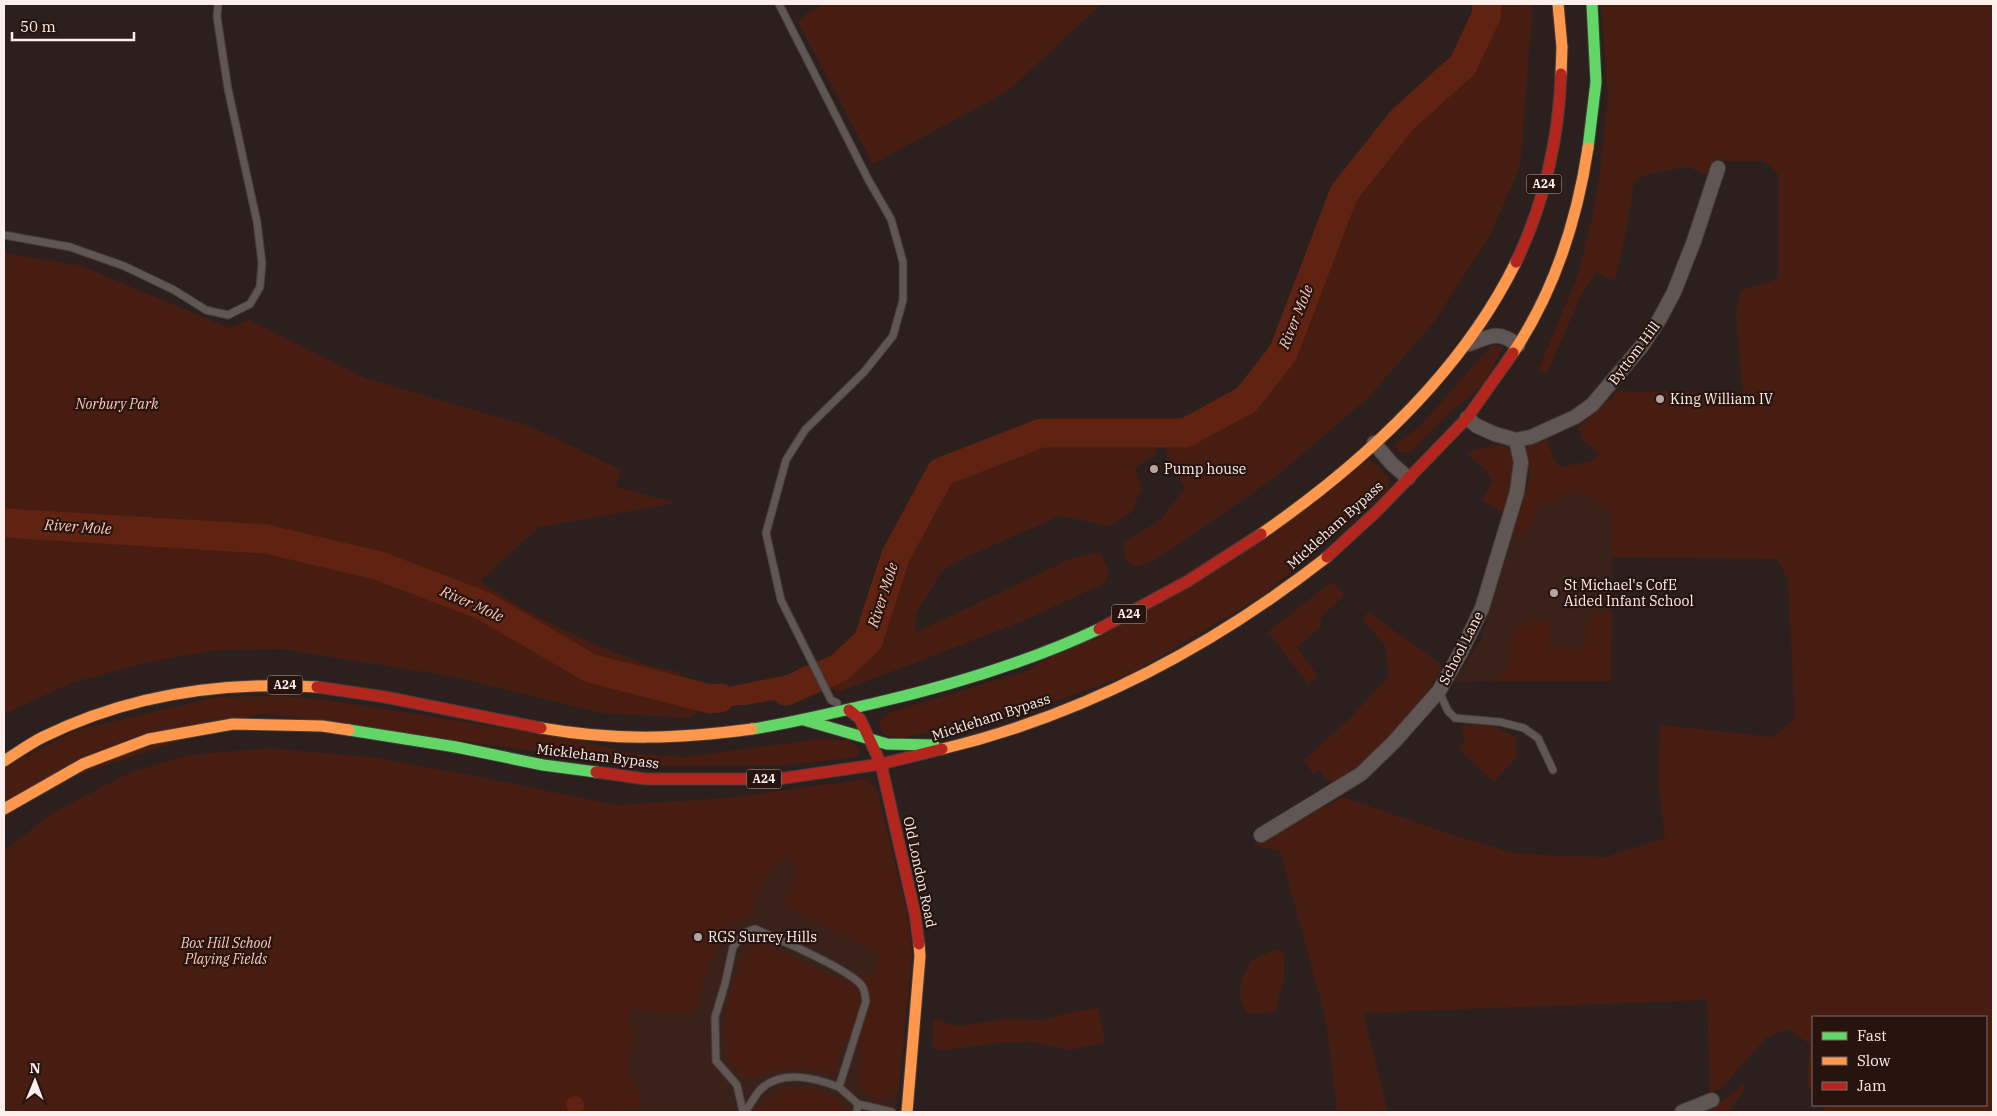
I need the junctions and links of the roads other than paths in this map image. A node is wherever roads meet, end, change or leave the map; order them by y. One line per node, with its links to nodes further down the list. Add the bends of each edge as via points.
1 (218, 4): 6 (lane, via 217,17 228,89 257,222 262,263 260,288 250,304 228,315 206,310 124,266 70,247)
2 (779, 4): 14 (lane, via 891,219 903,262 903,300 893,336 864,372 805,430 786,460 766,533 780,600 831,700)
3 (1558, 4): 8 (main road, Mickleham Bypass / A24, via 1562,48 1560,103 1550,161 1532,223 1509,277)
4 (1592, 4): 7 (main road, Mickleham Bypass / A24, via 1596,82 1582,188 1568,240 1544,297)
5 (1718, 168): 10 (street, Byttom Hill, via 1674,292 1641,348 1592,405 1575,417 1532,437)
6 (4, 235)
7 (1518, 344): 8 (street, via 1499,335); 9 (main road, Mickleham Bypass / A24)
8 (1464, 346): 11 (main road, Mickleham Bypass / A24, via 1440,377)
9 (1467, 418): 10 (street, via 1477,426); 12 (main road, Mickleham Bypass / A24)
10 (1516, 440): 13 (street, School Lane, via 1521,462 1517,492 1482,608)
11 (1374, 443): 12 (street); 14 (main road, Mickleham Bypass / A24, via 1306,502 1254,539 1148,604 1055,648 1000,669)
12 (1408, 478): 17 (main road, Mickleham Bypass / A24, via 1330,555 1280,594 1212,637 1132,680 1073,706 1015,729)
13 (1439, 691): 20 (lane, via 1455,718 1524,728 1538,738); 22 (street, School Lane, via 1361,774)
14 (849, 710): 15 (main road, Mickleham Bypass / A24); 16 (main road, Old London Road, via 860,719)
15 (802, 720): 16 (main road); 18 (main road, Mickleham Bypass / A24, via 736,732 650,739 576,734 359,692 249,685 210,688 123,706 44,737)
16 (871, 740): 17 (main road, via 886,744); 19 (main road, Old London Road)
17 (959, 745): 19 (main road, Mickleham Bypass / A24)
18 (4, 761)
19 (881, 764): 21 (main road, Mickleham Bypass / A24, via 778,779 646,779 543,765 322,726 233,724 149,739 83,764); 29 (main road, Old London Road, via 915,914 920,956)
20 (1553, 770)
21 (4, 809)
22 (1261, 835)
23 (839, 1087): 25 (lane); 26 (lane, via 816,1078 784,1077 761,1089); 26 (lane, via 866,1001 863,988 855,978 755,929 746,932 733,947 715,1017 716,1061 737,1085)
24 (1712, 1100): 30 (street)
25 (858, 1104): 27 (lane); 28 (lane)
26 (744, 1112)
27 (857, 1112)
28 (892, 1112)
29 (908, 1112)
30 (1682, 1112)

